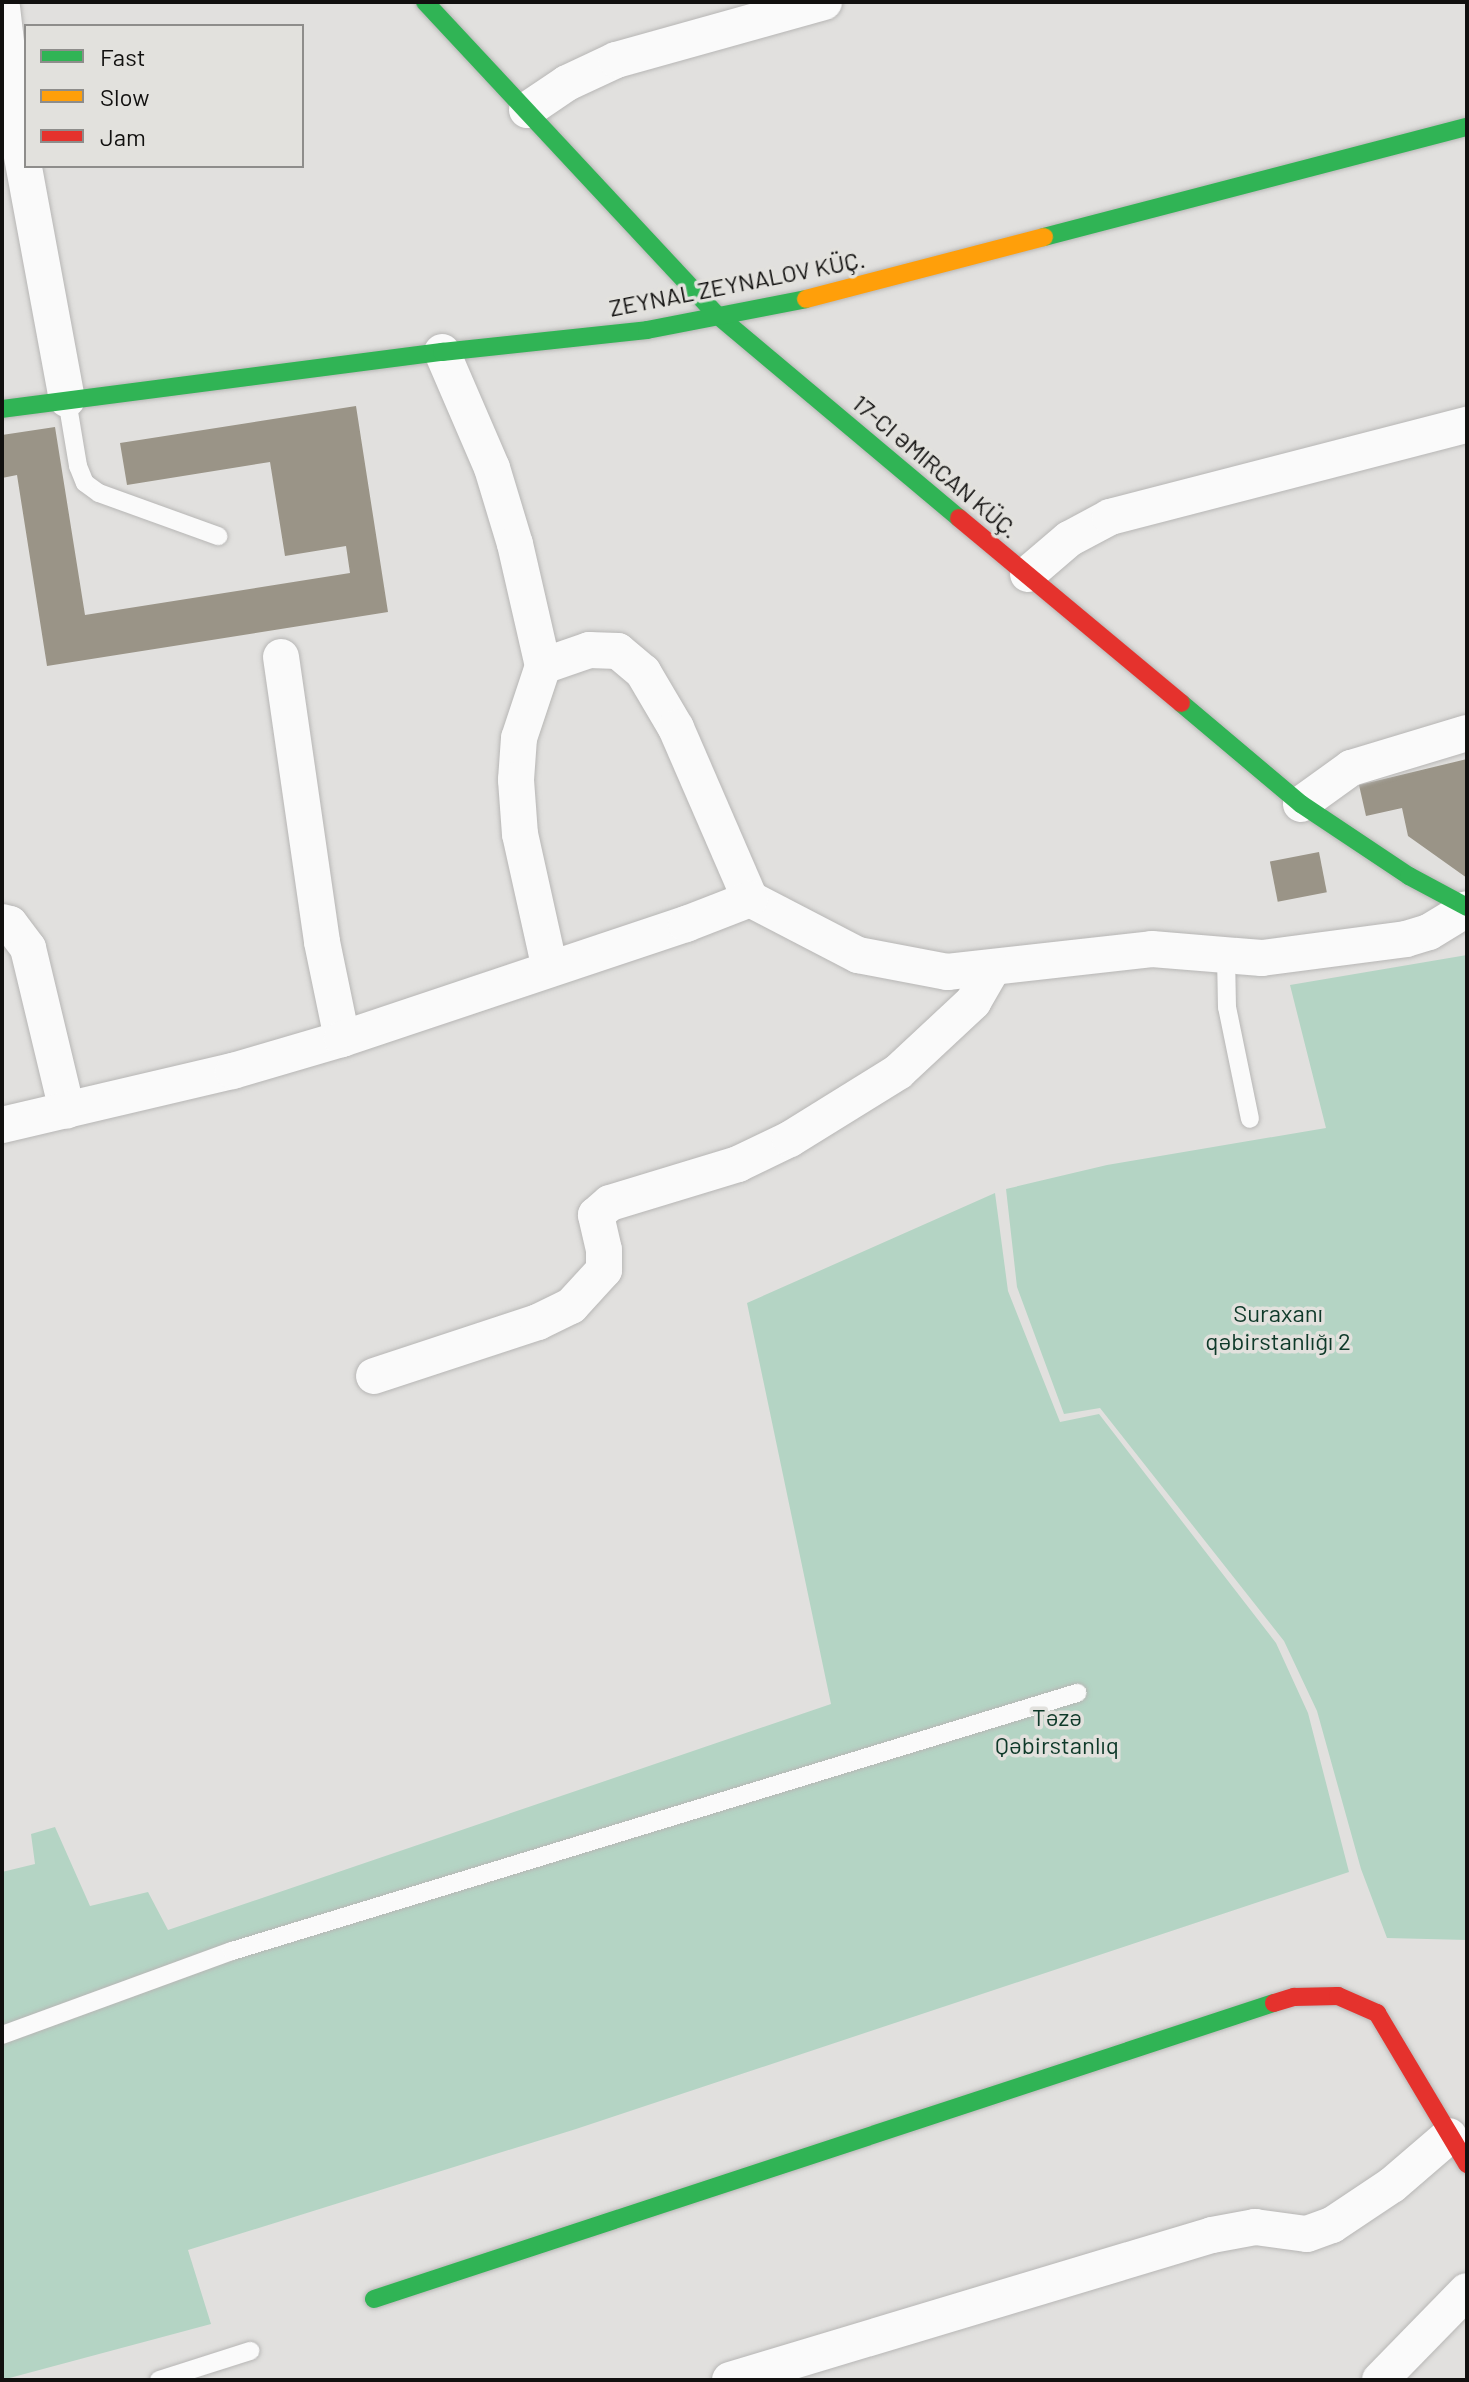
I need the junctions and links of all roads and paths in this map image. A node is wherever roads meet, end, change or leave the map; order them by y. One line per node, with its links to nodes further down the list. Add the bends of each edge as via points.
1 (425, 2): 4 (street, 17-CI ƏMIRCAN KÜÇ.)
2 (824, 2): 4 (street, via 616,60)
3 (2, 7): 5 (street)
4 (527, 110): 7 (street, 17-CI ƏMIRCAN KÜÇ.)
5 (9, 119): 9 (street)
6 (1467, 127): 7 (street, ZEYNAL ZEYNALOV KÜÇ., via 801,300)
7 (717, 315): 8 (street, ZEYNAL ZEYNALOV KÜÇ., via 647,330); 13 (street, 17-CI ƏMIRCAN KÜÇ.)
8 (442, 352): 9 (street, ZEYNAL ZEYNALOV KÜÇ.); 15 (street, via 492,468)
9 (67, 399): 10 (street, ZEYNAL ZEYNALOV KÜÇ.); 12 (lane, via 85,483 99,493)
10 (2, 409)
11 (1467, 425): 13 (street, via 1110,517 1069,539)
12 (218, 536)
13 (1028, 574): 17 (street, 17-CI ƏMIRCAN KÜÇ.)
14 (281, 657): 24 (street, via 322,942)
15 (543, 666): 18 (street, via 589,650 618,651 643,672 676,728); 23 (street, via 519,738 516,780 520,834)
16 (1467, 733): 17 (street, via 1351,768)
17 (1301, 804): 19 (street, 17-CI ƏMIRCAN KÜÇ.)
18 (750, 899): 22 (street, via 858,955 947,972); 23 (street)
19 (1467, 908): 21 (street, via 1429,932 1406,939 1262,958)
20 (2, 922): 25 (street, via 10,924 28,948)
21 (1226, 955): 22 (street, via 1152,949); 26 (lane, via 1227,1007)
22 (993, 968): 28 (street, via 973,1002 898,1072 790,1139 738,1164 610,1203 596,1215 604,1270 571,1306 538,1322)
23 (550, 969): 24 (street)
24 (342, 1039): 25 (street)
25 (67, 1110): 27 (street)
26 (1250, 1119)
27 (2, 1125)
28 (374, 1376)
29 (1077, 1693): 30 (lane, via 232,1951)
30 (2, 2035)
31 (1458, 2150): 33 (street, via 1377,2013 1338,1996 1294,1997); 35 (street, via 1332,2225 1307,2234 1255,2227 1226,2232)
32 (1467, 2291): 38 (street)
33 (374, 2299)
34 (250, 2351): 36 (lane)
35 (810, 2368): 37 (street)
36 (159, 2380)
37 (730, 2380)
38 (1380, 2380)

